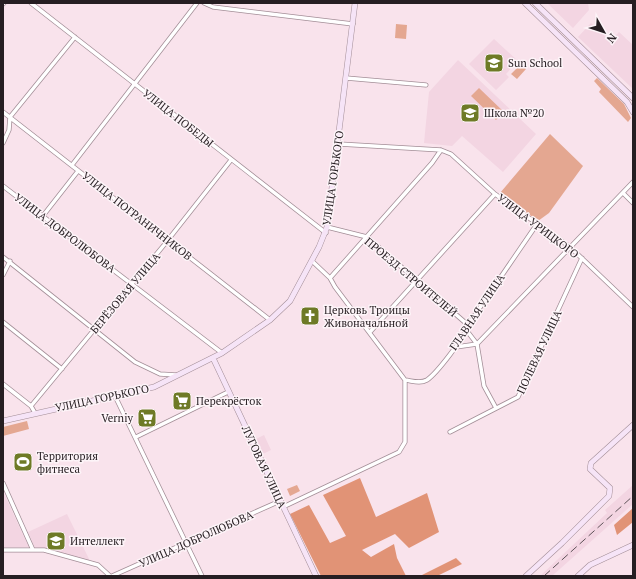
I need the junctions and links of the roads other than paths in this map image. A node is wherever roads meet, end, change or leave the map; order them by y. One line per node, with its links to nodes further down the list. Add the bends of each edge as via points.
1 (30, 3): 8 (street, УЛИЦА ПОБЕДЫ)
2 (197, 3): 10 (street)
3 (204, 3): 7 (street, via 213,8)
4 (355, 3): 7 (main road, УЛИЦА ГОРЬКОГО)
5 (525, 3): 14 (main road, via 627,102)
6 (535, 3): 12 (main road)
7 (353, 24): 9 (main road, УЛИЦА ГОРЬКОГО)
8 (74, 37): 10 (street, УЛИЦА ПОБЕДЫ); 15 (street)
9 (346, 78): 11 (street); 17 (main road, УЛИЦА ГОРЬКОГО)
10 (135, 84): 19 (street, УЛИЦА ПОБЕДЫ); 20 (street)
11 (426, 85)
12 (633, 98)
13 (3, 112): 15 (street, УЛИЦА ПОГРАНИЧНИКОВ)
14 (633, 112)
15 (10, 117): 16 (street, via 9,130); 20 (street, УЛИЦА ПОГРАНИЧНИКОВ)
16 (3, 143)
17 (339, 144): 18 (street); 29 (main road, УЛИЦА ГОРЬКОГО)
18 (441, 150): 25 (street, УЛИЦА УРИЦКОГО, via 451,154); 31 (street)
19 (231, 160): 30 (street, УЛИЦА ПОБЕДЫ); 32 (street, БЕРЁЗОВАЯ УЛИЦА)
20 (72, 165): 21 (street, УЛИЦА ПОГРАНИЧНИКОВ)
21 (78, 171): 27 (street); 32 (street, УЛИЦА ПОГРАНИЧНИКОВ)
22 (633, 182): 24 (street)
23 (3, 186): 27 (street, УЛИЦА ДОБРОЛЮБОВА)
24 (623, 193): 26 (street); 33 (street)
25 (495, 194): 28 (street, УЛИЦА УРИЦКОГО); 40 (street)
26 (633, 203)
27 (42, 217): 41 (street, УЛИЦА ДОБРОЛЮБОВА)
28 (537, 224): 33 (street, УЛИЦА УРИЦКОГО); 45 (street, ГЛАВНАЯ УЛИЦА)
29 (327, 227): 30 (main road, УЛИЦА ГОРЬКОГО); 31 (street, ПРОЕЗД СТРОИТЕЛЕЙ)
30 (326, 233): 37 (main road, УЛИЦА ГОРЬКОГО)
31 (367, 237): 39 (street); 40 (street, ПРОЕЗД СТРОИТЕЛЕЙ)
32 (168, 241): 41 (street, БЕРЁЗОВАЯ УЛИЦА); 43 (street, УЛИЦА ПОГРАНИЧНИКОВ)
33 (570, 247): 35 (street, УЛИЦА УРИЦКОГО); 49 (street)
34 (3, 257): 36 (street)
35 (582, 258): 42 (street, УЛИЦА УРИЦКОГО); 60 (street, ПОЛЕВАЯ УЛИЦА, via 523,390 518,397)
36 (10, 261): 38 (street); 46 (street)
37 (312, 261): 39 (street); 43 (main road, УЛИЦА ГОРЬКОГО, via 290,301)
38 (3, 275)
39 (330, 278): 48 (street)
40 (417, 281): 45 (street, ПРОЕЗД СТРОИТЕЛЕЙ); 48 (street)
41 (133, 284): 46 (street, БЕРЁЗОВАЯ УЛИЦА); 51 (street, УЛИЦА ДОБРОЛЮБОВА)
42 (633, 307)
43 (270, 320): 51 (main road, УЛИЦА ГОРЬКОГО)
44 (3, 322): 53 (street)
45 (468, 326): 47 (street, ГЛАВНАЯ УЛИЦА)
46 (95, 328): 53 (street, БЕРЁЗОВАЯ УЛИЦА); 54 (street, via 135,362 160,374)
47 (467, 331): 49 (street); 50 (street, ГЛАВНАЯ УЛИЦА)
48 (370, 332): 55 (street)
49 (476, 344): 50 (street); 60 (street, via 484,386)
50 (456, 347): 55 (street, ГЛАВНАЯ УЛИЦА, via 426,380)
51 (222, 353): 52 (main road, УЛИЦА ГОРЬКОГО)
52 (213, 358): 54 (main road, УЛИЦА ГОРЬКОГО); 57 (main road, ЛУГОВАЯ УЛИЦА)
53 (62, 369): 59 (street, БЕРЁЗОВАЯ УЛИЦА)
54 (179, 376): 58 (main road, УЛИЦА ГОРЬКОГО, via 154,387)
55 (405, 380): 68 (street, via 403,448)
56 (3, 384): 59 (street)
57 (228, 392): 65 (street); 67 (main road, ЛУГОВАЯ УЛИЦА)
58 (115, 396): 61 (main road, УЛИЦА ГОРЬКОГО); 65 (street)
59 (31, 406): 61 (street)
60 (496, 408): 64 (street, ПОЛЕВАЯ УЛИЦА)
61 (35, 412): 62 (main road, УЛИЦА ГОРЬКОГО)
62 (3, 421)
63 (633, 425): 76 (main road, via 591,463 590,469 610,488 609,496)
64 (450, 432)
65 (136, 437): 69 (street)
66 (3, 483): 72 (street)
67 (280, 501): 68 (main road, ЛУГОВАЯ УЛИЦА); 69 (street, УЛИЦА ДОБРОЛЮБОВА)
68 (283, 507): 75 (main road, ЛУГОВАЯ УЛИЦА)
69 (186, 544): 73 (street, УЛИЦА ДОБРОЛЮБОВА); 74 (street)
70 (633, 545): 77 (main road, via 590,565)
71 (3, 550): 72 (street)
72 (33, 550): 73 (street, via 44,550 98,565)
73 (111, 576)
74 (202, 576)
75 (316, 576)
76 (526, 576)
77 (578, 576)

